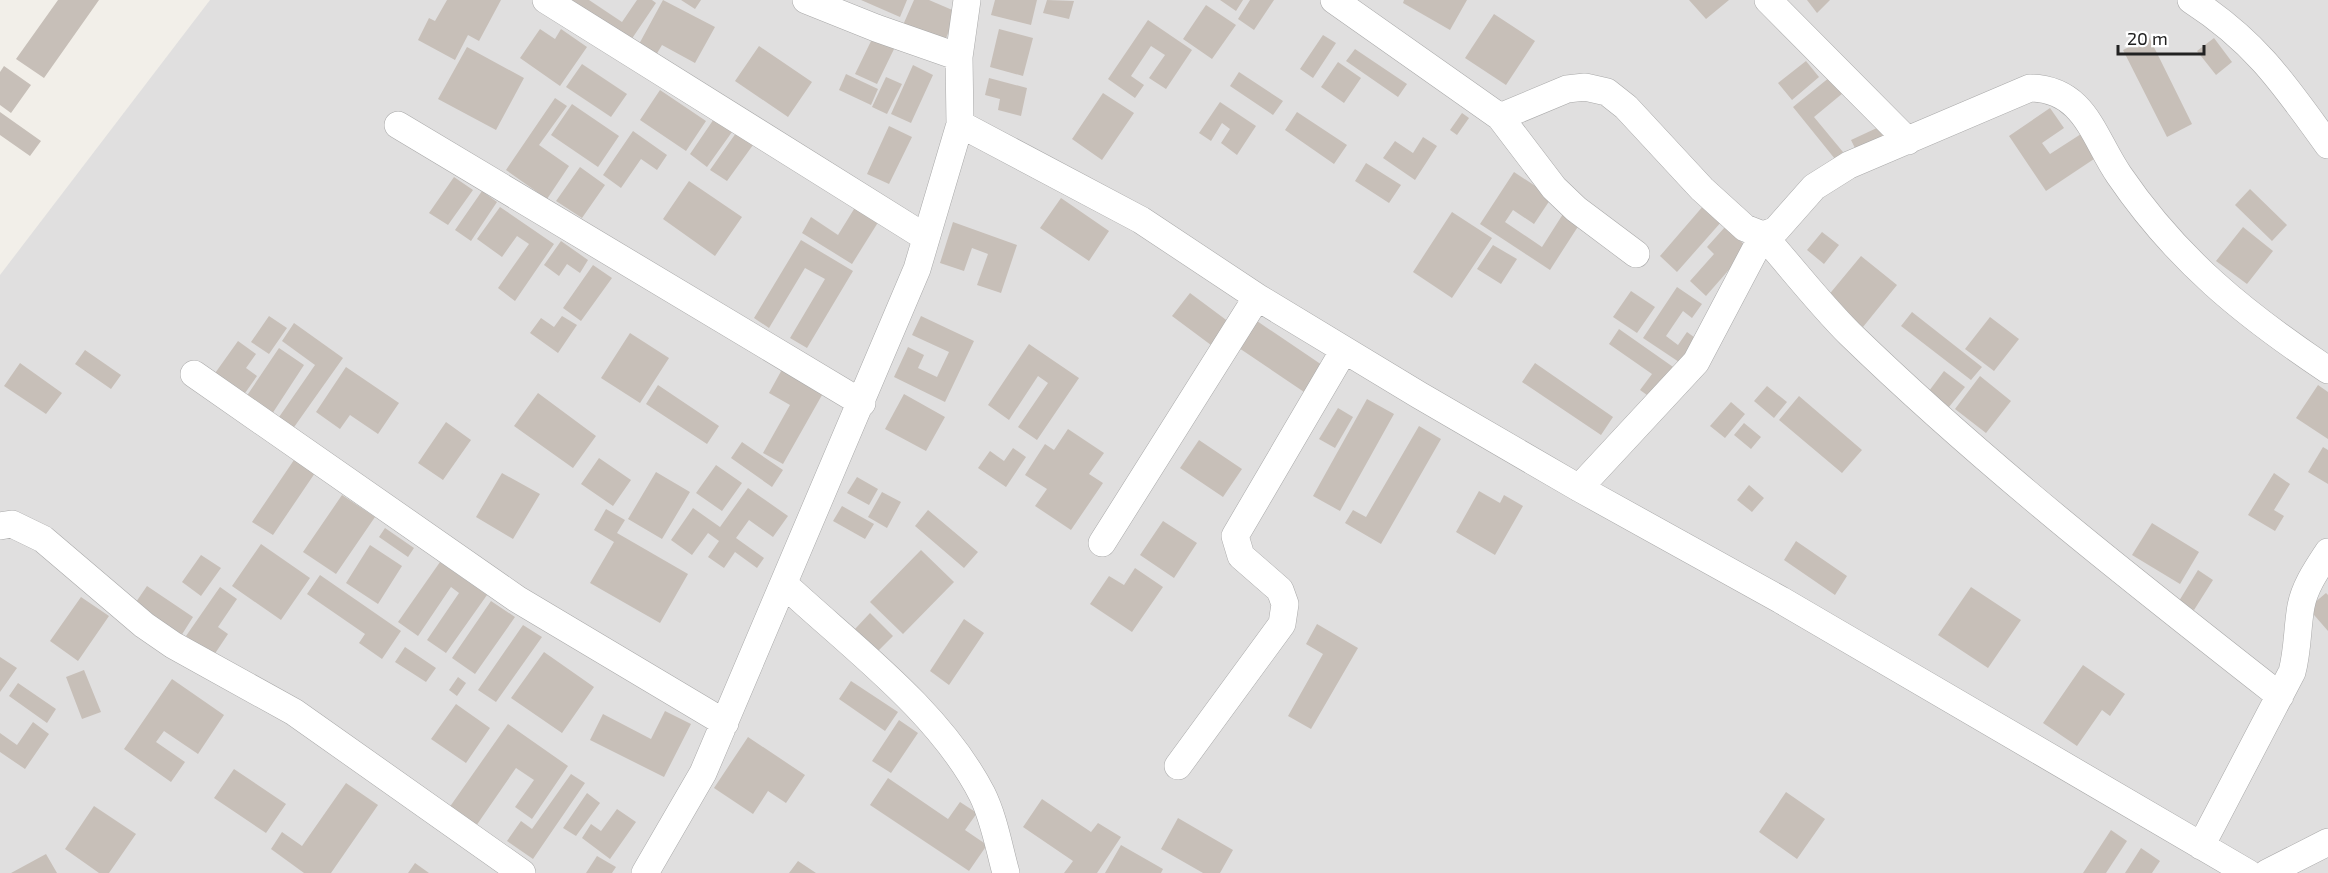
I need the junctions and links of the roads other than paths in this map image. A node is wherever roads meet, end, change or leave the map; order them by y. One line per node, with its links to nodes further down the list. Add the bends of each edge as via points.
1 (546, 0): 14 (street)
2 (806, 0): 7 (street)
3 (967, 0): 7 (street)
4 (1334, 0): 8 (street)
5 (1768, 0): 11 (street)
6 (2191, 0): 12 (street, via 2248,42 2277,73)
7 (959, 57): 9 (street)
8 (1500, 117): 13 (street, via 1567,89 1586,87 1607,92 1626,107 1702,189 1745,228); 15 (street, via 1554,188)
9 (960, 124): 14 (street); 16 (street, via 1141,220)
10 (398, 125): 20 (street)
11 (1908, 141): 13 (street, via 1828,176 1776,230); 18 (street, via 2031,88 2048,88 2067,98 2081,110 2118,174 2157,226 2208,281)
12 (2328, 145)
13 (1763, 235): 21 (street, via 1696,362); 26 (street, via 1848,332 2010,480)
14 (925, 237): 20 (street, via 917,269)
15 (1636, 254)
16 (1257, 297): 17 (street); 23 (street)
17 (1344, 350): 21 (street); 28 (street, via 1235,536 1240,556 1280,590 1285,604 1282,624)
18 (2328, 370)
19 (194, 374): 27 (street, via 517,599)
20 (862, 403): 25 (street)
21 (1579, 488): 30 (street, via 1782,600)
22 (0, 526): 31 (street, via 12,524 43,539 144,625 294,712)
23 (1102, 543)
24 (2328, 552): 26 (street, via 2305,592 2298,652)
25 (785, 585): 27 (street); 33 (street, via 911,702 966,766 983,797)
26 (2280, 696): 30 (street)
27 (725, 723): 32 (street, via 704,773)
28 (1178, 766)
29 (2328, 842): 35 (street)
30 (2201, 846): 34 (street)
31 (522, 873)
32 (645, 873)
33 (1006, 873)
34 (2248, 873)
35 (2267, 873)

